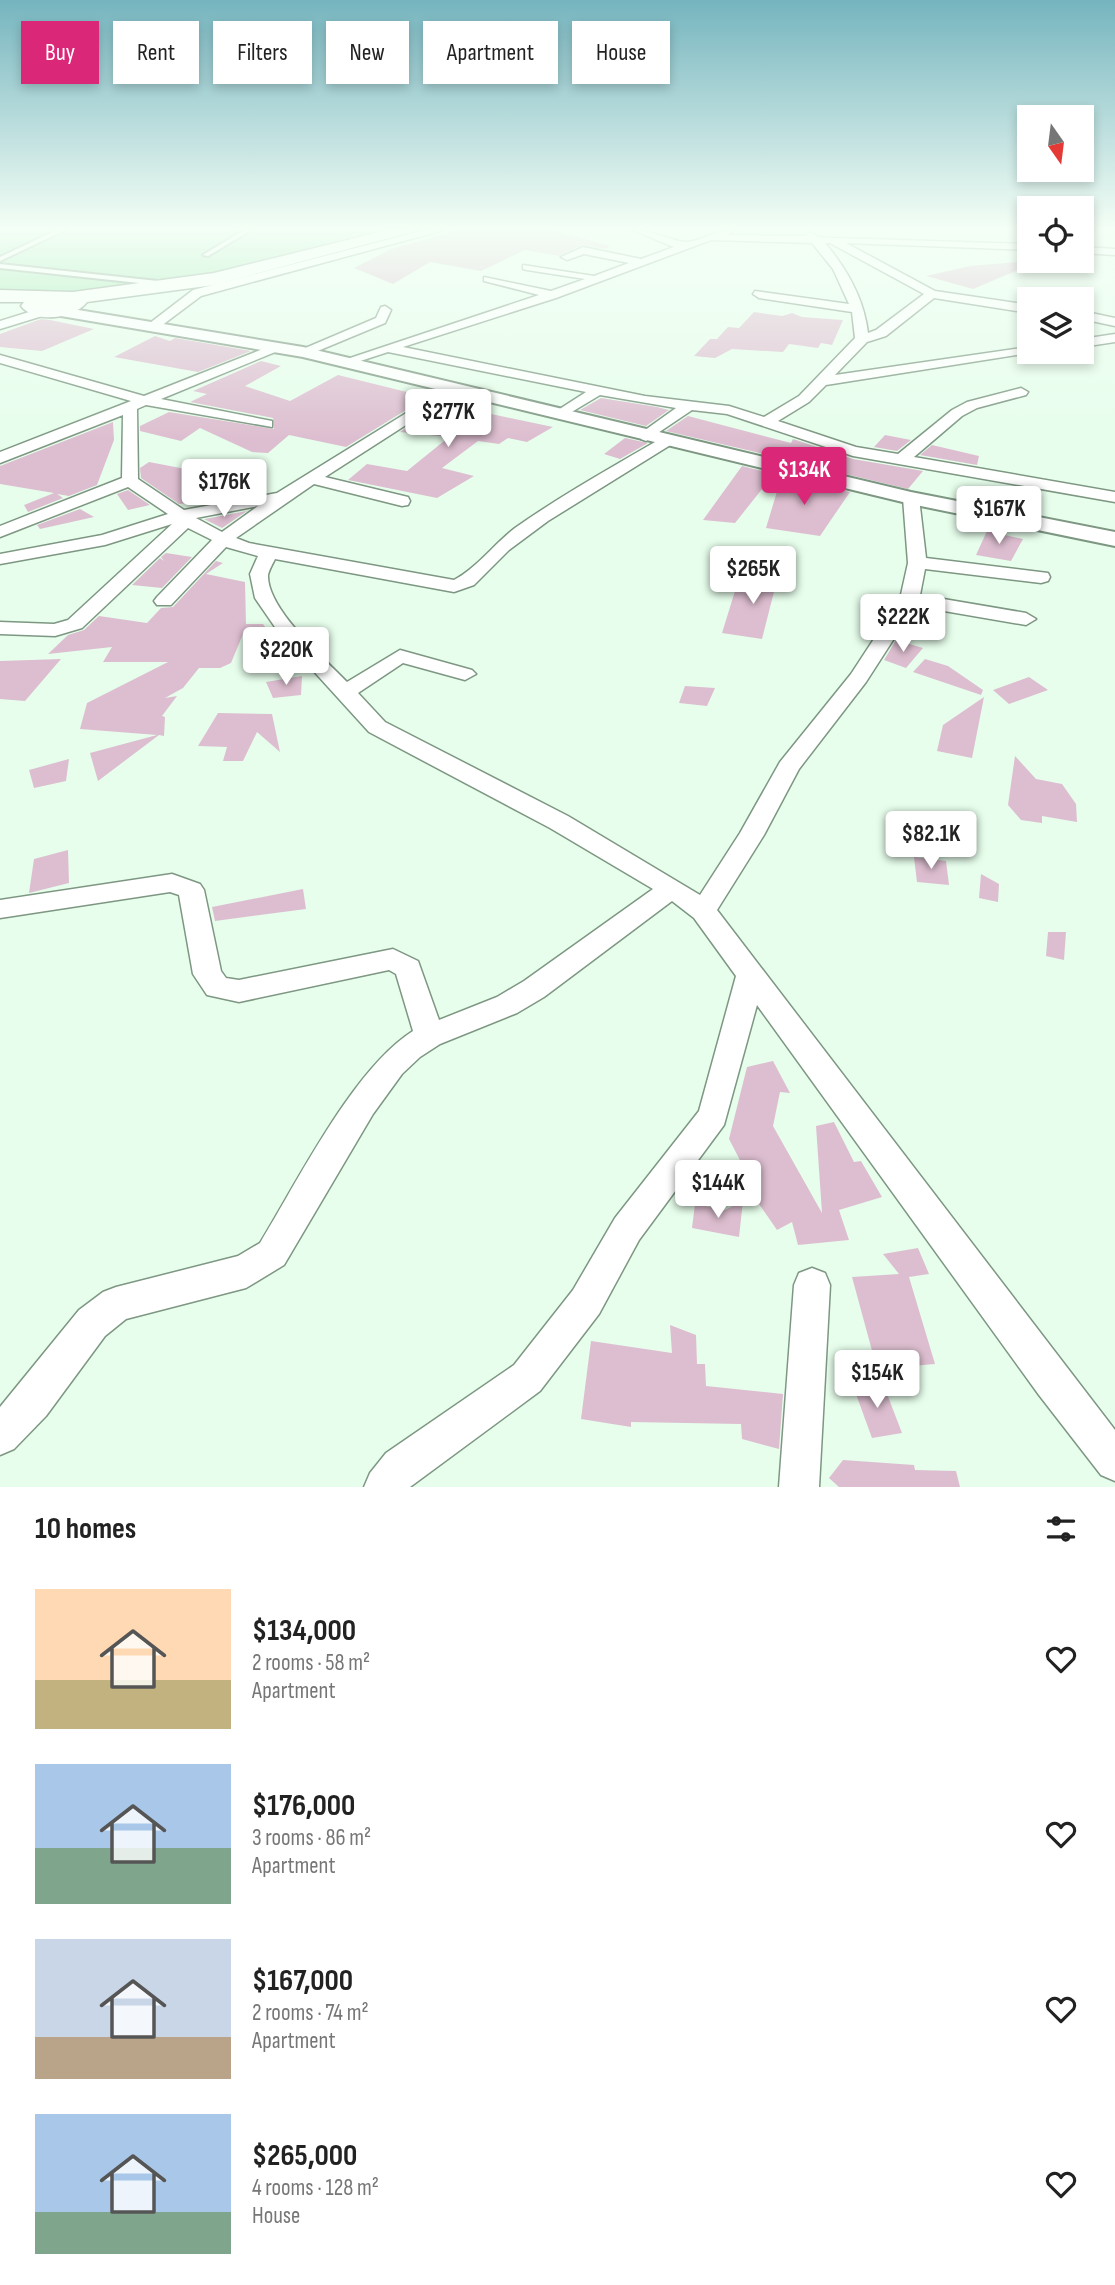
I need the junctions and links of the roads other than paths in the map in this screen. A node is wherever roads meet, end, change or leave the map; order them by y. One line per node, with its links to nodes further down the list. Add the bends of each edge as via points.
1 (3, 299): 10 (main road)
2 (90, 299): 9 (main road)
3 (188, 299): 18 (street)
4 (538, 299): 24 (street)
5 (795, 299): 12 (street)
6 (854, 299): 12 (street)
7 (926, 299): 20 (street, via 881,333)
8 (968, 299): 11 (street)
9 (75, 302): 10 (main road); 14 (street)
10 (45, 306): 14 (street); 17 (street)
11 (1017, 307)
12 (858, 309): 20 (street)
13 (385, 310): 26 (street, via 381,320)
14 (101, 318): 18 (street)
15 (1094, 318): 16 (street)
16 (1115, 322)
17 (4, 323)
18 (152, 326): 23 (street)
19 (1115, 338): 21 (street)
20 (862, 339): 30 (street)
21 (1094, 341)
22 (1094, 345): 25 (street)
23 (278, 348): 26 (street); 34 (street)
24 (386, 348): 29 (street); 32 (street)
25 (1115, 349)
26 (303, 352): 29 (street)
27 (1017, 353): 30 (street)
28 (0, 359): 34 (street)
29 (345, 362): 31 (street)
30 (821, 382): 37 (street, via 804,399)
31 (455, 389): 36 (street); 43 (street)
32 (598, 390): 35 (street); 36 (street)
33 (1021, 392): 42 (street, via 957,413)
34 (138, 405): 38 (street); 41 (street); 44 (street)
35 (687, 407): 37 (street, via 729,410); 39 (street)
36 (560, 415): 39 (street)
37 (768, 421): 42 (street, via 811,439)
38 (267, 424)
39 (646, 436): 40 (street)
40 (667, 441): 47 (street); 53 (street, via 519,533 461,586)
41 (0, 458)
42 (900, 461): 46 (street)
43 (312, 479): 45 (street); 48 (street)
44 (130, 481): 49 (street); 50 (street)
45 (284, 496): 49 (street); 52 (street)
46 (1115, 497)
47 (911, 498): 51 (street); 55 (street)
48 (402, 501)
49 (183, 518): 52 (street); 54 (street, via 105,540); 60 (street, via 75,624 55,630)
50 (0, 532)
51 (1115, 539)
52 (222, 540): 53 (street); 58 (street)
53 (268, 554): 62 (street, via 259,574 265,598 286,629)
54 (0, 559)
55 (917, 563): 56 (street); 57 (street)
56 (1041, 577)
57 (910, 599): 59 (street); 65 (street, via 859,678 789,767)
58 (164, 601)
59 (1026, 619)
60 (0, 628)
61 (464, 674): 62 (street, via 400,656)
62 (344, 693): 63 (street, via 377,727 559,822)
63 (672, 888): 65 (street); 67 (street, via 534,989 507,1005)
64 (0, 909): 67 (street, via 172,883 191,890 207,974 217,987 239,991 393,958 408,968)
65 (704, 911): 66 (street)
66 (750, 975): 70 (street); 71 (street, via 713,1116 627,1229 586,1302 527,1378 400,1467)
67 (429, 1036): 69 (street, via 391,1065 362,1105 272,1254 246,1271 116,1304 92,1323 32,1402)
68 (812, 1285): 72 (street)
69 (0, 1434)
70 (1115, 1461)
71 (384, 1487)
72 (799, 1487)

